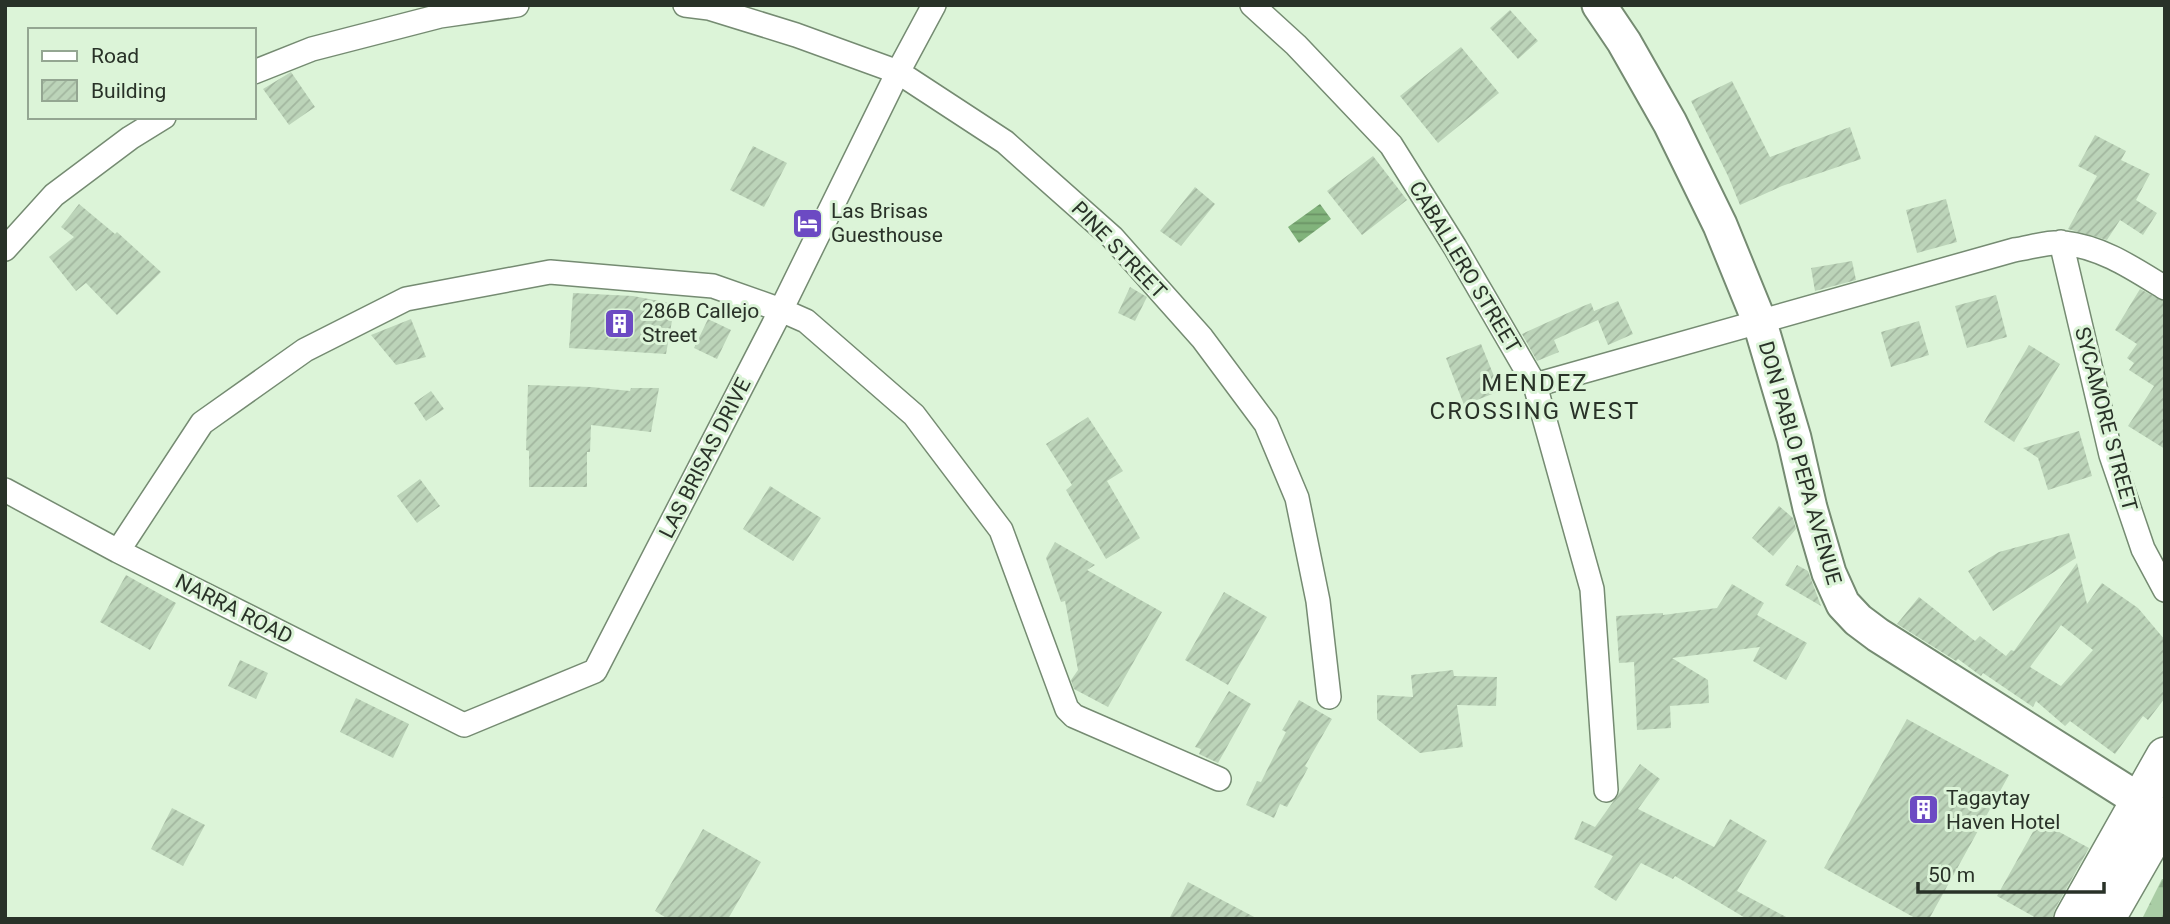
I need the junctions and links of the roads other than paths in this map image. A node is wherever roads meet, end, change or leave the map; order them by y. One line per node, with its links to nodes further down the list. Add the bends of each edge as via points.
1 (517, 5): 6 (street, via 440,16 312,48)
2 (685, 5): 7 (street, PINE STREET, via 796,35)
3 (934, 5): 7 (street, LAS BRISAS DRIVE)
4 (1252, 5): 14 (street, CABALLERO STREET, via 1391,145)
5 (1599, 5): 13 (street, DON PABLO PEPA AVENUE, via 1698,177)
6 (256, 71)
7 (898, 72): 12 (street, LAS BRISAS DRIVE); 18 (street, PINE STREET, via 1005,142 1112,237 1202,338 1266,424 1297,498 1318,601)
8 (161, 119): 10 (street, via 54,195)
9 (2061, 242): 11 (street, via 2125,263); 13 (street, via 2014,250); 17 (street, SYCAMORE STREET, via 2111,455 2143,549)
10 (5, 249)
11 (2165, 288)
12 (781, 310): 16 (street, via 713,286 550,272 406,299 305,351 202,423); 19 (street, LAS BRISAS DRIVE, via 595,671); 21 (street, via 806,321 914,415 1001,530 1067,709)
13 (1760, 323): 14 (street); 23 (street, DON PABLO PEPA AVENUE, via 1825,562 1843,604 1878,635)
14 (1535, 385): 22 (street, CABALLERO STREET, via 1592,589)
15 (5, 491): 16 (street, NARRA ROAD)
16 (118, 551): 19 (street, NARRA ROAD)
17 (2165, 590)
18 (1329, 697)
19 (464, 724)
20 (2165, 756): 23 (main road)
21 (1219, 779)
22 (1606, 790)
23 (2152, 808): 25 (main road); 26 (main road)
24 (2165, 857): 27 (main road)
25 (2073, 919)
26 (2106, 919)
27 (2130, 919)

